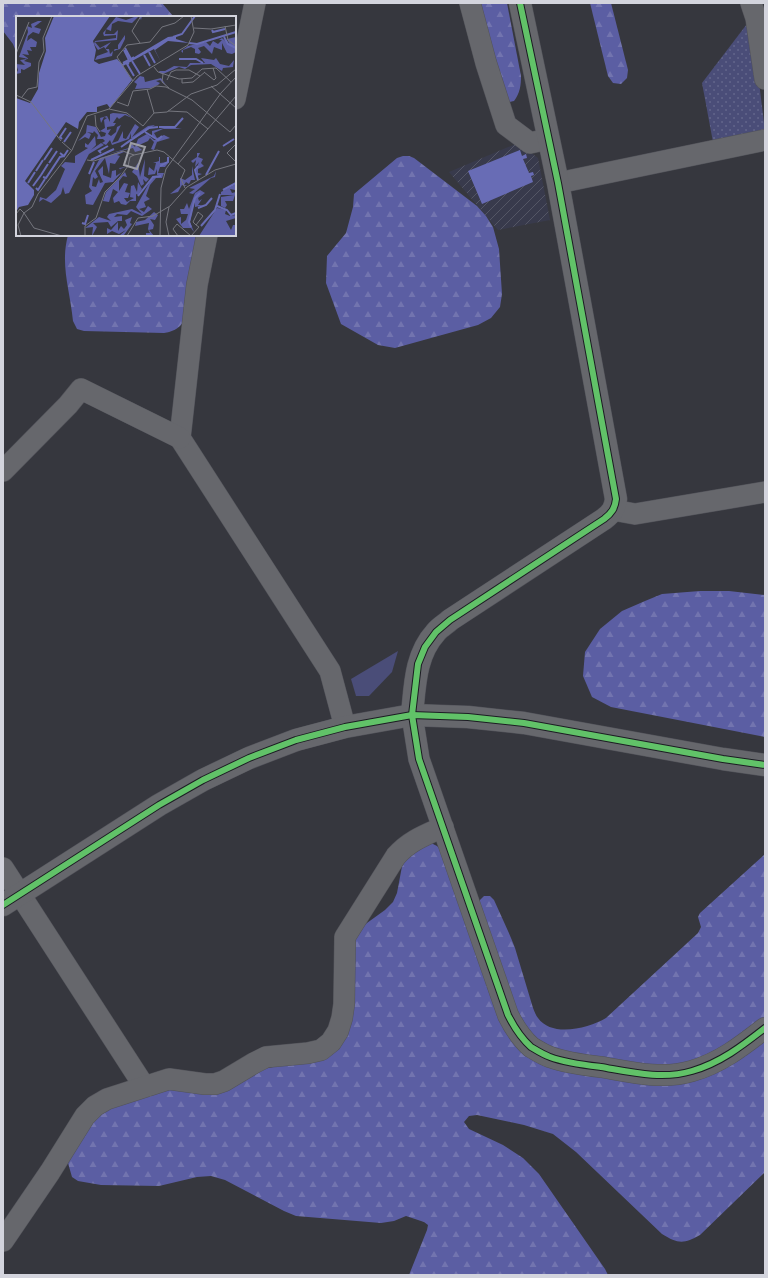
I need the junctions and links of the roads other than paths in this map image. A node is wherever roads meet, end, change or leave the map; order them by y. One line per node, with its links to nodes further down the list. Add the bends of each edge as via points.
1 (254, 3): 6 (street)
2 (470, 3): 7 (street, via 506,125 530,143)
3 (520, 3): 7 (street)
4 (757, 12): 5 (street)
5 (765, 79)
6 (236, 93)
7 (548, 139): 9 (street)
8 (765, 140): 9 (street)
9 (558, 183): 14 (street, via 616,499)
10 (207, 236): 11 (street, via 197,285)
11 (180, 438): 12 (street, via 82,389); 16 (street, via 330,671)
12 (3, 471)
13 (765, 492): 14 (street, via 635,514)
14 (613, 510): 15 (street, via 604,519 450,620 436,632 425,647 418,664)
15 (412, 715): 16 (street); 17 (street, via 524,722); 18 (street, via 419,759)
16 (345, 727): 20 (street, via 283,745 203,780 159,805)
17 (765, 765)
18 (443, 827): 21 (street, via 508,1015 517,1032 531,1046 548,1057 639,1073 665,1075 690,1072 714,1063 737,1050); 22 (street, via 404,847 345,937 344,1004 338,1031 331,1042 321,1050 308,1053 266,1057 215,1084 169,1078)
19 (3, 868): 20 (street)
20 (12, 900): 22 (street)
21 (765, 1028)
22 (144, 1086): 23 (street, via 106,1099 85,1116)
23 (3, 1241)

